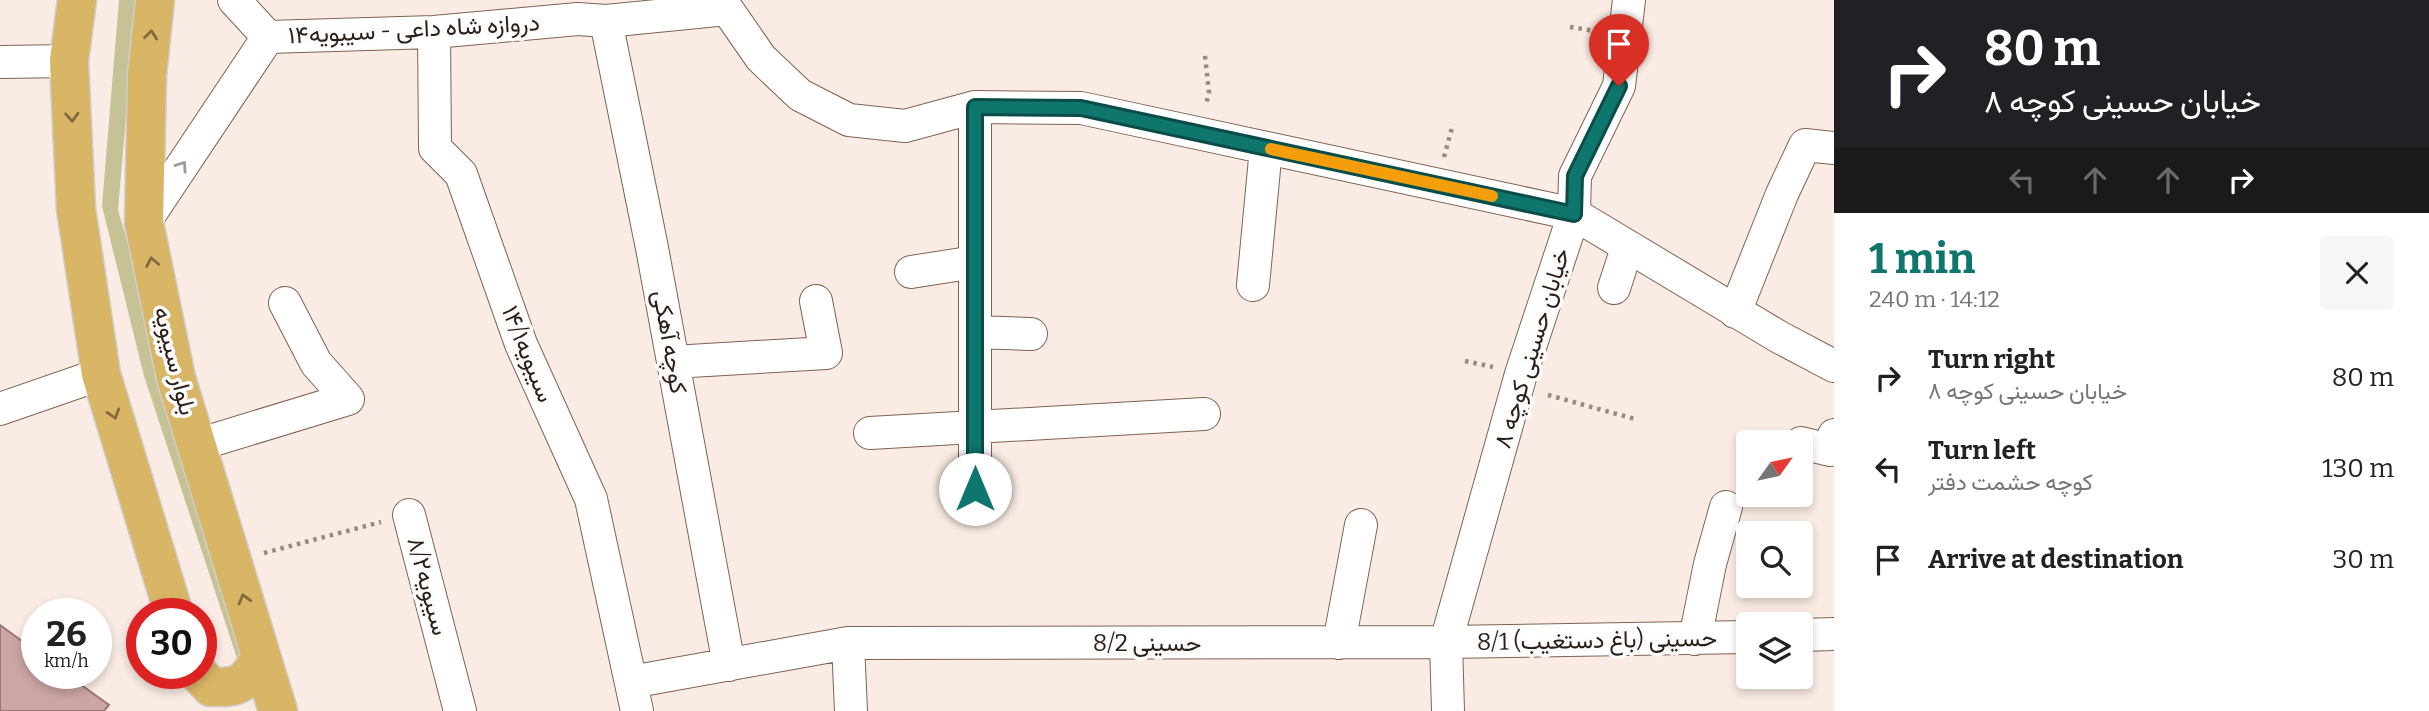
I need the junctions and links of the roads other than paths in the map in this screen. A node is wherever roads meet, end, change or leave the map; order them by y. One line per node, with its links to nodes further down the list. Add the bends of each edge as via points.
1 (77, 0): 9 (main road)
2 (155, 0): 15 (main road, بلوار سیبویه, one-way to 2, via 147,75)
3 (234, 0): 8 (street)
4 (1629, 0): 14 (street, via 1619,86 1575,176)
5 (731, 5): 6 (street, دروازه شاه داعی - سیبویه۱۴); 11 (street, خیابان حسینی کوچه ۸, via 761,58 800,96 849,120 905,126)
6 (587, 13): 7 (street, دروازه شاه داعی - سیبویه۱۴); 26 (street, کوچه آهکی)
7 (434, 32): 8 (street, دروازه شاه داعی - سیبویه۱۴); 52 (street, سیبویه۱۴/۱, via 435,148 461,174 521,344 592,499)
8 (268, 37): 15 (street, one-way to 8)
9 (69, 61): 10 (street); 28 (main road, one-way to 28, via 76,209)
10 (0, 62)
11 (975, 107): 12 (street, خیابان حسینی کوچه ۸, via 1081,108); 17 (street)
12 (1266, 148): 14 (street, خیابان حسینی کوچه ۸); 19 (street)
13 (1834, 148): 23 (street, via 1805,145)
14 (1574, 214): 16 (street); 45 (street, خیابان حسینی کوچه ۸, via 1521,374)
15 (144, 223): 34 (main road, بلوار سیبویه, one-way to 15, via 176,378)
16 (1628, 248): 20 (street); 23 (street)
17 (975, 261): 18 (street); 24 (street)
18 (911, 272)
19 (1253, 285)
20 (1614, 288)
21 (816, 301): 26 (street, via 826,352)
22 (285, 303): 34 (street, via 316,363 348,399)
23 (1735, 312): 27 (street)
24 (975, 332): 25 (street); 31 (street)
25 (1031, 334)
26 (673, 362): 49 (street, کوچه آهکی)
27 (1834, 366)
28 (102, 374): 29 (street); 40 (main road, one-way to 40)
29 (0, 409)
30 (1204, 414): 31 (street)
31 (975, 427): 32 (street); 36 (street)
32 (870, 433)
33 (1834, 435): 35 (street, via 1830,450)
34 (197, 445): 48 (main road, بلوار سیبویه, one-way to 34)
35 (1813, 446)
36 (975, 489)
37 (1727, 507): 44 (street)
38 (409, 515): 55 (street, سیبویه۸/۲)
39 (1361, 525): 47 (street)
40 (169, 598)
41 (1834, 634): 42 (street)
42 (1813, 635)
43 (1736, 637): 44 (street, 8/1 حسینی (باغ دستغیب))
44 (1695, 639): 45 (street, 8/1 حسینی (باغ دستغیب))
45 (1446, 642): 47 (street, 8/2 حسینی); 57 (street, خیابان حسینی کوچه ۸)
46 (848, 643): 47 (street, 8/2 حسینی); 49 (street, 8/2 حسینی); 56 (street)
47 (1339, 643)
48 (261, 657): 50 (main road, via 249,678 233,687); 54 (main road, بلوار سیبویه)
49 (729, 665): 52 (street, 8/2 حسینی)
50 (217, 687)
51 (196, 689): 53 (main road)
52 (634, 697)
53 (203, 711)
54 (278, 711)
55 (460, 711)
56 (851, 711)
57 (1448, 711)

